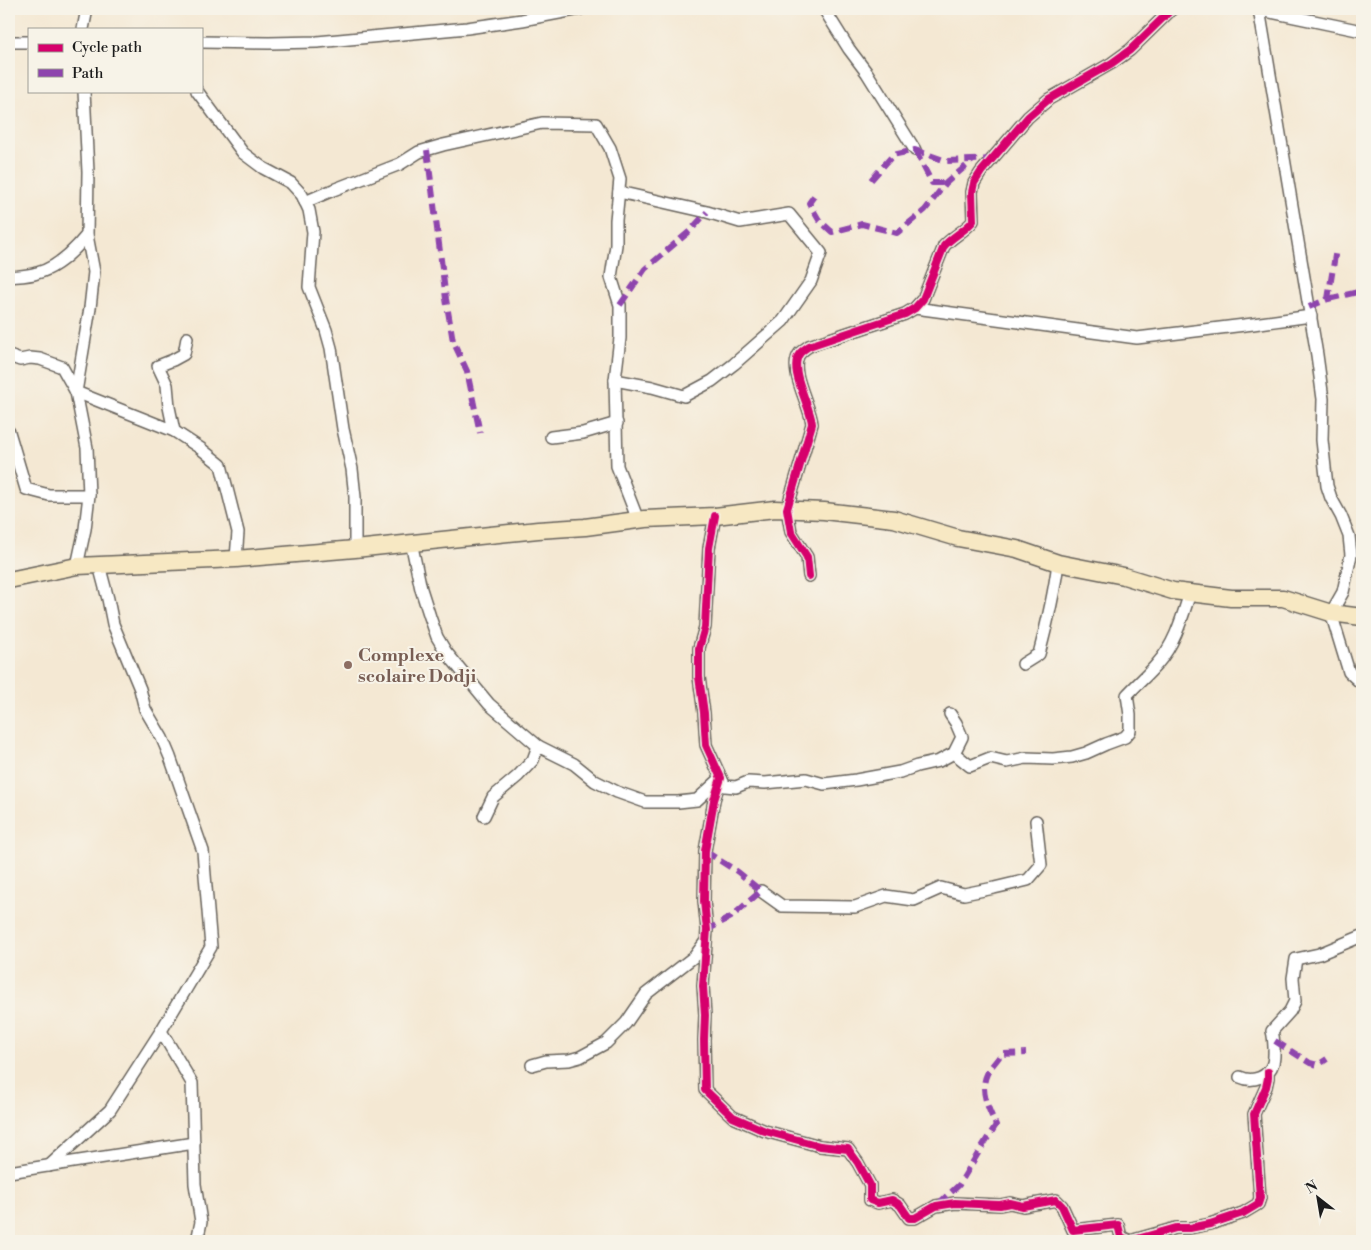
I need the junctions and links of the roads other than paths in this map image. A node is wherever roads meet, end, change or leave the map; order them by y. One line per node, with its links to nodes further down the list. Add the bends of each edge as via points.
1 (87, 9): 6 (street)
2 (580, 9): 10 (street, via 467,28 317,42)
3 (824, 9): 13 (street)
4 (1172, 9): 18 (street, via 1130,50 1049,99 1028,117 981,172 972,192 974,221 944,246 923,299)
5 (1258, 9): 7 (street); 19 (street)
6 (83, 28)
7 (1362, 30)
8 (9, 42): 9 (street)
9 (28, 42)
10 (202, 42)
11 (84, 92): 16 (street)
12 (198, 92): 15 (street, via 243,153 291,183)
13 (915, 150)
14 (619, 192): 15 (street, via 620,179 610,148 596,124 542,123 419,152 400,164); 22 (street, via 611,277 620,305); 22 (street, via 740,222 789,214 821,253 811,281 783,321 712,381 684,396)
15 (306, 202): 33 (street, via 313,232 309,287 326,330 352,469)
16 (87, 235): 17 (street, via 68,256 46,270); 23 (street, via 94,272)
17 (9, 278)
18 (915, 308): 19 (street, via 1137,338); 29 (street, via 809,346 799,354 797,377 812,424)
19 (1311, 316): 41 (street, via 1323,399 1322,440 1327,486 1348,536 1351,554 1343,592)
20 (188, 338): 25 (street, via 184,354 158,366 167,385)
21 (9, 356): 23 (street, via 20,360 40,359 62,366)
22 (615, 380): 24 (street)
23 (76, 392): 25 (street); 28 (street, via 87,448)
24 (617, 423): 27 (street, via 584,433); 31 (street, via 617,466)
25 (174, 431): 34 (street, via 221,465 238,532)
26 (9, 432): 28 (street, via 26,489 49,495)
27 (551, 437)
28 (89, 495): 37 (street)
29 (788, 509): 30 (main road); 35 (main road, via 894,519 958,538 1017,549); 38 (street, via 791,532 806,557)
30 (714, 516): 31 (main road); 48 (street, via 705,627 699,648 699,677 706,745)
31 (638, 520): 32 (main road)
32 (411, 542): 33 (main road); 46 (street, via 421,589 437,638 489,704)
33 (355, 549): 34 (main road)
34 (236, 559): 36 (main road)
35 (1058, 563): 40 (main road); 43 (street, via 1039,654)
36 (99, 565): 37 (main road); 54 (street, via 112,624 145,709 170,757 203,851 211,947)
37 (77, 566): 39 (main road)
38 (808, 576)
39 (9, 580)
40 (1190, 593): 41 (main road, via 1231,598 1283,598); 47 (street, via 1174,641 1158,664 1127,695 1130,731 1125,737 1086,753 1053,759 1026,758 1007,762 990,758 970,766)
41 (1330, 613): 42 (main road); 44 (street, via 1349,672)
42 (1362, 617)
43 (1023, 664)
44 (1362, 684)
45 (950, 714): 47 (street, via 962,737)
46 (538, 746): 48 (street, via 574,764 595,781 645,802 697,800); 49 (street, via 533,760 493,797)
47 (954, 753): 48 (street, via 939,761 900,772 824,784 799,780 748,782 736,787 725,786)
48 (721, 778): 53 (street, via 705,851)
49 (484, 816)
50 (1036, 821): 51 (street, via 1041,865 1028,880 964,894 941,888 914,900 886,896 855,907 782,906)
51 (762, 891)
52 (1362, 936): 56 (street, via 1319,954 1296,959 1293,978 1295,1001 1272,1030 1274,1062)
53 (706, 941): 55 (street, via 695,956 646,994 606,1043 580,1057); 56 (street, via 702,986 705,1090 733,1117 765,1131 848,1150 870,1185 870,1200 878,1203 892,1200 908,1218 915,1218 936,1206 1010,1203 1023,1206 1056,1200 1073,1230 1118,1225 1121,1237 1130,1241 1176,1228 1210,1224 1243,1213 1258,1204 1260,1198 1254,1114)
54 (161, 1030): 58 (street, via 192,1083); 59 (street, via 110,1110)
55 (532, 1065)
56 (1268, 1072): 57 (street, via 1255,1080)
57 (1240, 1077)
58 (194, 1143): 59 (street); 61 (street, via 195,1184 201,1222)
59 (49, 1166): 60 (street)
60 (9, 1172)
61 (197, 1241)

